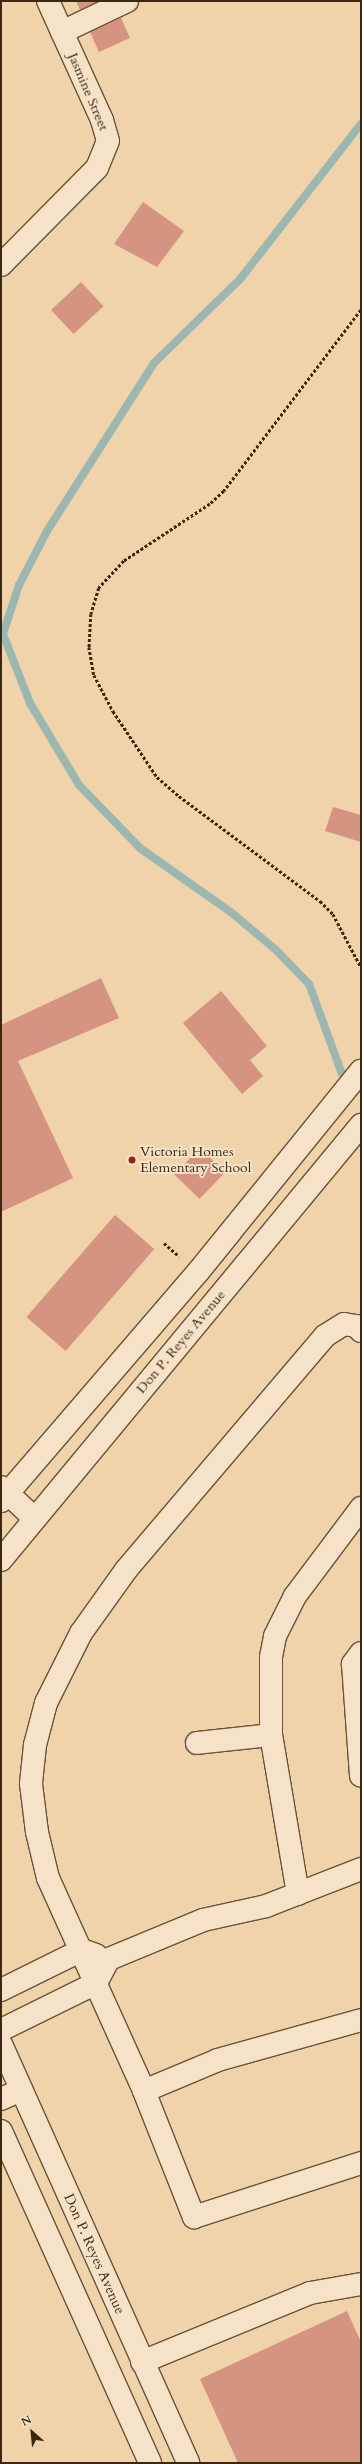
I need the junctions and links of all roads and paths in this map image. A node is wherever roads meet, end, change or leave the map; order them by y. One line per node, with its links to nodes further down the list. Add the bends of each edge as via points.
1 (48, 1): 3 (street, Jasmine Street)
2 (127, 1): 3 (street)
3 (62, 32): 4 (street, Jasmine Street, via 102,120 108,141 97,168)
4 (1, 266)
5 (361, 310): 6 (path, via 224,490 210,504 124,561 99,588 92,614 89,647 94,675 113,712 157,777 320,901 333,914)
6 (361, 967)
7 (361, 1071): 10 (street, via 198,1272)
8 (361, 1125): 12 (street, Don P. Reyes Avenue, via 242,1272)
9 (361, 1331): 20 (street, via 356,1326 344,1324 325,1336 126,1570 81,1633 46,1703 35,1744 31,1784 37,1832 48,1878)
10 (3, 1493): 12 (street)
11 (361, 1508): 15 (street, via 295,1596 275,1636 271,1657)
12 (33, 1517): 13 (street, Don P. Reyes Avenue)
13 (1, 1560)
14 (361, 1653): 17 (street, via 353,1664)
15 (272, 1735): 16 (street); 19 (street)
16 (197, 1743)
17 (361, 1776)
18 (361, 1870): 19 (street)
19 (298, 1894): 21 (street, via 266,1906 204,1920)
20 (82, 1950): 21 (street); 22 (street); 23 (street)
21 (109, 1959): 22 (street)
22 (96, 1983): 25 (street); 28 (street)
23 (1, 1990)
24 (361, 2020): 28 (street, via 218,2060)
25 (1, 2030)
26 (1, 2044): 27 (street, Don P. Reyes Avenue)
27 (21, 2090): 29 (street); 33 (street, Don P. Reyes Avenue)
28 (144, 2091): 31 (street, via 194,2217)
29 (1, 2099)
30 (1, 2131): 34 (street)
31 (361, 2163)
32 (361, 2284): 33 (street, via 310,2293)
33 (142, 2362): 35 (street, Don P. Reyes Avenue)
34 (150, 2463)
35 (188, 2463)

